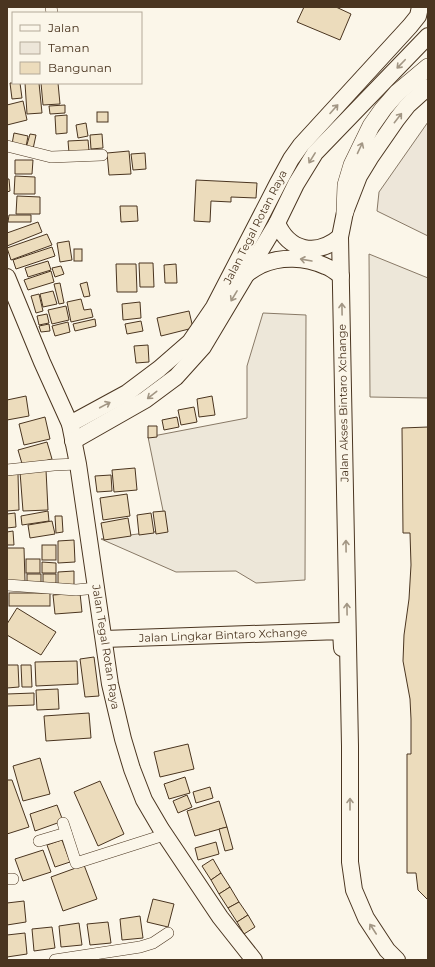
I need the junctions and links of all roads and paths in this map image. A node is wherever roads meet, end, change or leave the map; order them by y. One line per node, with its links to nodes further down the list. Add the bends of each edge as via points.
1 (422, 13): 10 (main road, Jalan Tegal Rotan Raya, one-way to 1, via 256,223 294,154)
2 (428, 36): 8 (main road, Jalan Tegal Rotan Raya, one-way to 8, via 315,152)
3 (428, 67): 7 (main road, one-way to 3, via 346,185 352,165 371,126 397,92)
4 (428, 87): 7 (main road, Jalan Akses Bintaro Xchange, one-way to 4, via 359,176 370,158 408,105)
5 (7, 146): 6 (street, via 51,157)
6 (102, 155)
7 (345, 212): 9 (main road, Jalan Akses Bintaro Xchange)
8 (277, 223): 9 (main road, via 286,238 308,249 326,247); 10 (main road, Jalan Tegal Rotan Raya)
9 (340, 237): 11 (main road, Jalan Akses Bintaro Xchange)
10 (242, 269): 11 (main road, one-way to 10, via 326,266 293,258); 13 (main road, Jalan Tegal Rotan Raya, one-way to 10, via 128,393 190,342); 14 (main road, Jalan Tegal Rotan Raya, one-way to 14, via 203,347 176,377 145,400)
11 (341, 276): 21 (main road, Jalan Akses Bintaro Xchange, one-way to 11)
12 (7, 277): 13 (main road, Jalan Tegal Rotan Raya)
13 (70, 424): 14 (main road, Jalan Tegal Rotan Raya)
14 (74, 440): 15 (main road, Jalan Tegal Rotan Raya)
15 (78, 464): 16 (street); 18 (main road, Jalan Tegal Rotan Raya)
16 (7, 470)
17 (7, 585): 18 (street, via 76,590)
18 (96, 588): 20 (main road, Jalan Tegal Rotan Raya)
19 (341, 631): 20 (main road, Jalan Lingkar Bintaro Xchange); 21 (main road, Jalan Akses Bintaro Xchange, via 344,735)
20 (104, 639): 22 (main road, Jalan Tegal Rotan Raya, via 110,684 125,747 144,800)
21 (350, 746): 28 (main road, Jalan Akses Bintaro Xchange, one-way to 21, via 386,950 366,918 354,890 350,862)
22 (164, 835): 23 (street, via 76,863 64,828); 27 (main road, Jalan Tegal Rotan Raya, via 220,917)
23 (39, 841)
24 (168, 933): 25 (street, via 147,946)
25 (111, 956): 26 (street)
26 (55, 960)
27 (254, 960)
28 (397, 960)

